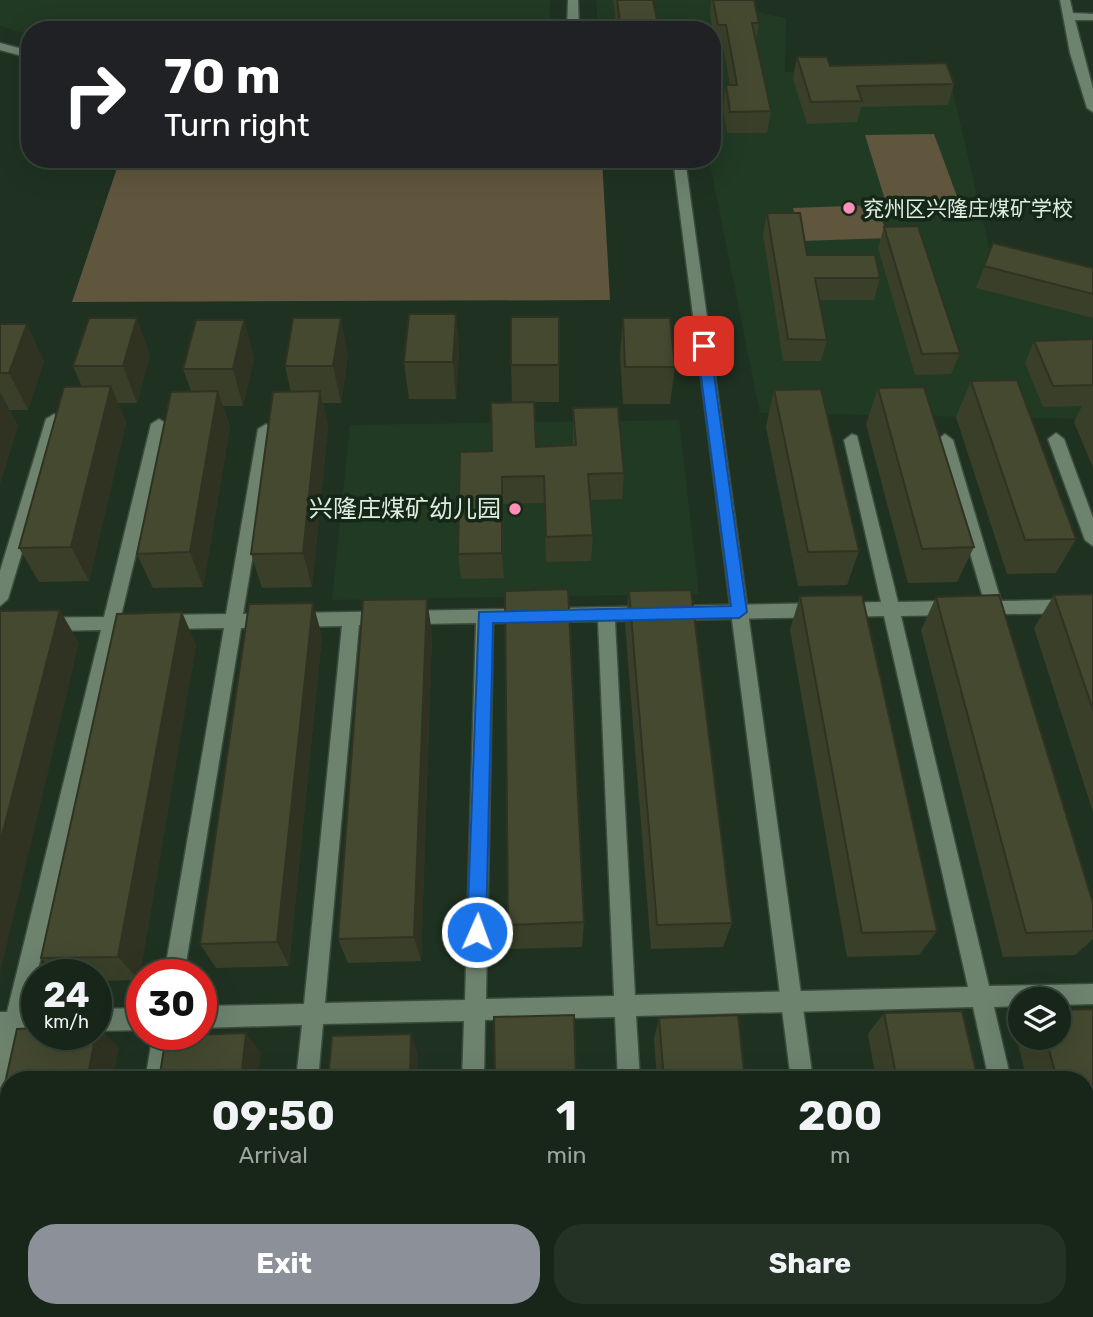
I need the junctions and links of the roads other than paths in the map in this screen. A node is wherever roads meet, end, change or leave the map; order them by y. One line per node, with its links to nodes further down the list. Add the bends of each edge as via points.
1 (573, 0): 5 (street)
2 (1065, 0): 3 (street)
3 (1068, 16): 4 (street); 8 (street)
4 (1093, 17)
5 (573, 21)
6 (0, 46): 7 (street)
7 (21, 52)
8 (1090, 91): 9 (street)
9 (1093, 108)
10 (680, 168): 22 (street)
11 (54, 419): 18 (street)
12 (159, 424): 27 (street)
13 (266, 429): 26 (street)
14 (1056, 439): 17 (street)
15 (852, 440): 21 (street)
16 (944, 440): 20 (street)
17 (1093, 540)
18 (0, 599)
19 (1093, 606): 20 (street)
20 (994, 608): 21 (street); 29 (street)
21 (892, 610): 22 (street); 32 (street)
22 (739, 612): 23 (street); 33 (street)
23 (606, 614): 24 (street); 34 (street)
24 (485, 617): 25 (street); 35 (street)
25 (351, 619): 26 (street); 36 (street)
26 (233, 621): 27 (street); 30 (street)
27 (111, 623): 28 (street); 38 (street)
28 (0, 625)
29 (1002, 634)
30 (177, 959)
31 (1093, 994): 32 (street)
32 (981, 997): 33 (street); 46 (street)
33 (791, 1002): 34 (street); 45 (street)
34 (625, 1007): 35 (street); 44 (street)
35 (474, 1010): 36 (street); 43 (street)
36 (313, 1015): 37 (street); 42 (street)
37 (217, 1017)
38 (8, 1023): 40 (street)
39 (161, 1050): 41 (street)
40 (2, 1071)
41 (158, 1071)
42 (308, 1071)
43 (473, 1071)
44 (629, 1071)
45 (801, 1071)
46 (998, 1071)

